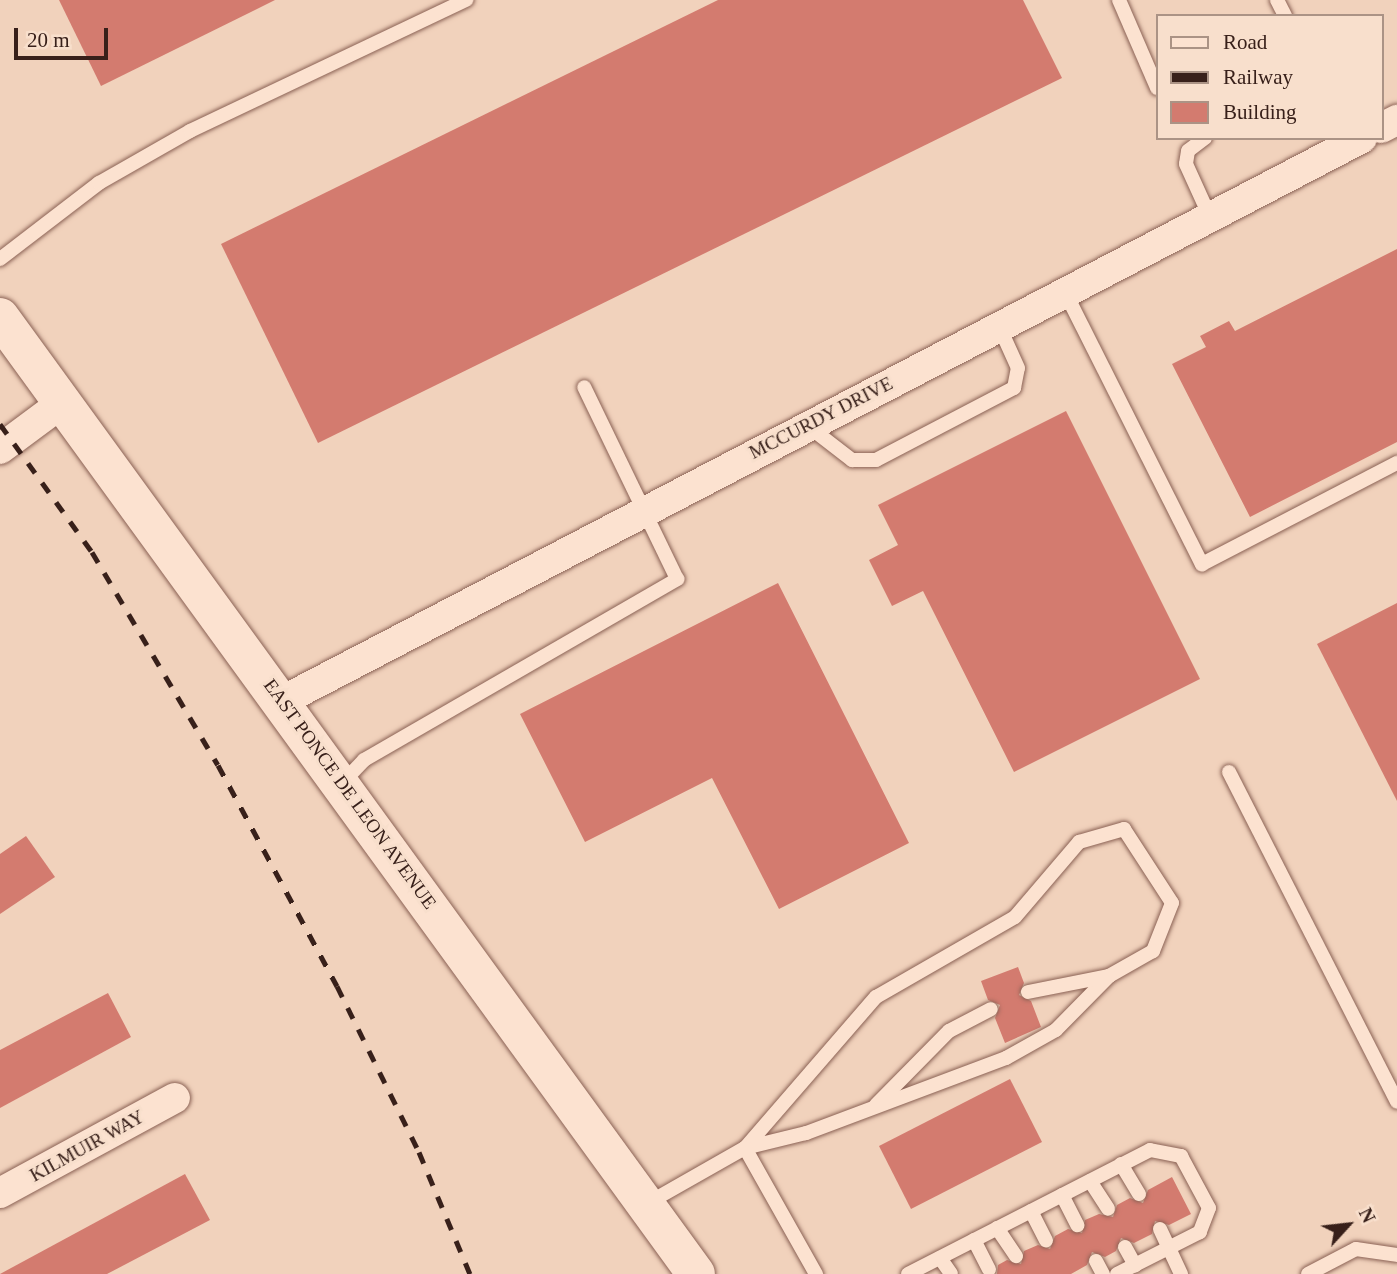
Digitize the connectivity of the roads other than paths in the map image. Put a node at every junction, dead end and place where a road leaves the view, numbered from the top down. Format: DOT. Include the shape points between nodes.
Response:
graph roads {
  1 [pos="466,0"];
  2 [pos="1119,0"];
  3 [pos="1156,87"];
  4 [pos="1357,140"];
  5 [pos="1184,145"];
  6 [pos="1210,217"];
  7 [pos="0,259"];
  8 [pos="1065,292"];
  9 [pos="0,317"];
  10 [pos="999,326"];
  11 [pos="583,387"];
  12 [pos="62,402"];
  13 [pos="807,426"];
  14 [pos="0,449"];
  15 [pos="1397,463"];
  16 [pos="642,511"];
  17 [pos="282,701"];
  18 [pos="1229,772"];
  19 [pos="342,783"];
  20 [pos="1109,976"];
  21 [pos="1028,992"];
  22 [pos="991,1009"];
  23 [pos="174,1098"];
  24 [pos="1397,1102"];
  25 [pos="873,1108"];
  26 [pos="745,1148"];
  27 [pos="1121,1164"];
  28 [pos="1090,1181"];
  29 [pos="0,1193"];
  30 [pos="1139,1194"];
  31 [pos="1062,1195"];
  32 [pos="648,1203"];
  33 [pos="1108,1209"];
  34 [pos="1031,1211"];
  35 [pos="1077,1225"];
  36 [pos="998,1228"];
  37 [pos="1160,1229"];
  38 [pos="974,1240"];
  39 [pos="1046,1240"];
  40 [pos="1125,1247"];
  41 [pos="1167,1249"];
  42 [pos="1397,1255"];
  43 [pos="1016,1256"];
  44 [pos="940,1258"];
  45 [pos="1135,1265"];
  46 [pos="989,1269"];
  47 [pos="696,1274"];
  48 [pos="816,1274"];
  49 [pos="910,1274"];
  50 [pos="951,1274"];
  51 [pos="1117,1274"];
  52 [pos="1181,1274"];
  53 [pos="1308,1274"];
  1 -- 7 [label="lane" via="190,131 99,183"];
  2 -- 3 [label="lane"];
  4 -- 6 [label="street, MCCURDY DRIVE"];
  5 -- 6 [label="lane" via="1186,164"];
  6 -- 8 [label="street, MCCURDY DRIVE"];
  8 -- 10 [label="street, MCCURDY DRIVE"];
  8 -- 15 [label="lane" via="1202,565"];
  9 -- 12 [label="main road, EAST PONCE DE LEON AVENUE"];
  10 -- 13 [label="street, MCCURDY DRIVE"];
  10 -- 13 [label="lane" via="1018,368 1014,388 876,460 852,460"];
  11 -- 16 [label="lane"];
  12 -- 14 [label="street"];
  12 -- 17 [label="main road, EAST PONCE DE LEON AVENUE"];
  13 -- 16 [label="street, MCCURDY DRIVE"];
  16 -- 17 [label="street, MCCURDY DRIVE"];
  16 -- 19 [label="lane" via="677,579 364,761"];
  17 -- 19 [label="main road, EAST PONCE DE LEON AVENUE"];
  18 -- 24 [label="lane"];
  19 -- 32 [label="main road, EAST PONCE DE LEON AVENUE"];
  20 -- 21 [label="lane"];
  20 -- 25 [label="lane" via="1056,1030 1006,1058"];
  20 -- 26 [label="lane" via="1153,951 1172,903 1125,829 1079,842 1014,917 876,997"];
  22 -- 25 [label="lane" via="949,1031"];
  23 -- 29 [label="street, KILMUIR WAY"];
  25 -- 26 [label="lane" via="806,1133"];
  26 -- 32 [label="lane"];
  26 -- 48 [label="lane"];
  27 -- 28 [label="lane"];
  27 -- 30 [label="lane"];
  27 -- 41 [label="lane" via="1150,1150 1181,1156 1187,1166 1209,1208 1200,1232"];
  28 -- 31 [label="lane"];
  28 -- 33 [label="lane"];
  31 -- 34 [label="lane"];
  31 -- 35 [label="lane"];
  32 -- 47 [label="main road, EAST PONCE DE LEON AVENUE"];
  34 -- 36 [label="lane"];
  34 -- 39 [label="lane"];
  36 -- 38 [label="lane"];
  36 -- 43 [label="lane"];
  37 -- 41 [label="lane"];
  38 -- 44 [label="lane"];
  38 -- 46 [label="lane"];
  40 -- 45 [label="lane"];
  41 -- 45 [label="lane"];
  41 -- 52 [label="lane"];
  42 -- 53 [label="lane" via="1356,1249"];
  44 -- 49 [label="lane"];
  44 -- 50 [label="lane"];
  45 -- 51 [label="lane"];
}
